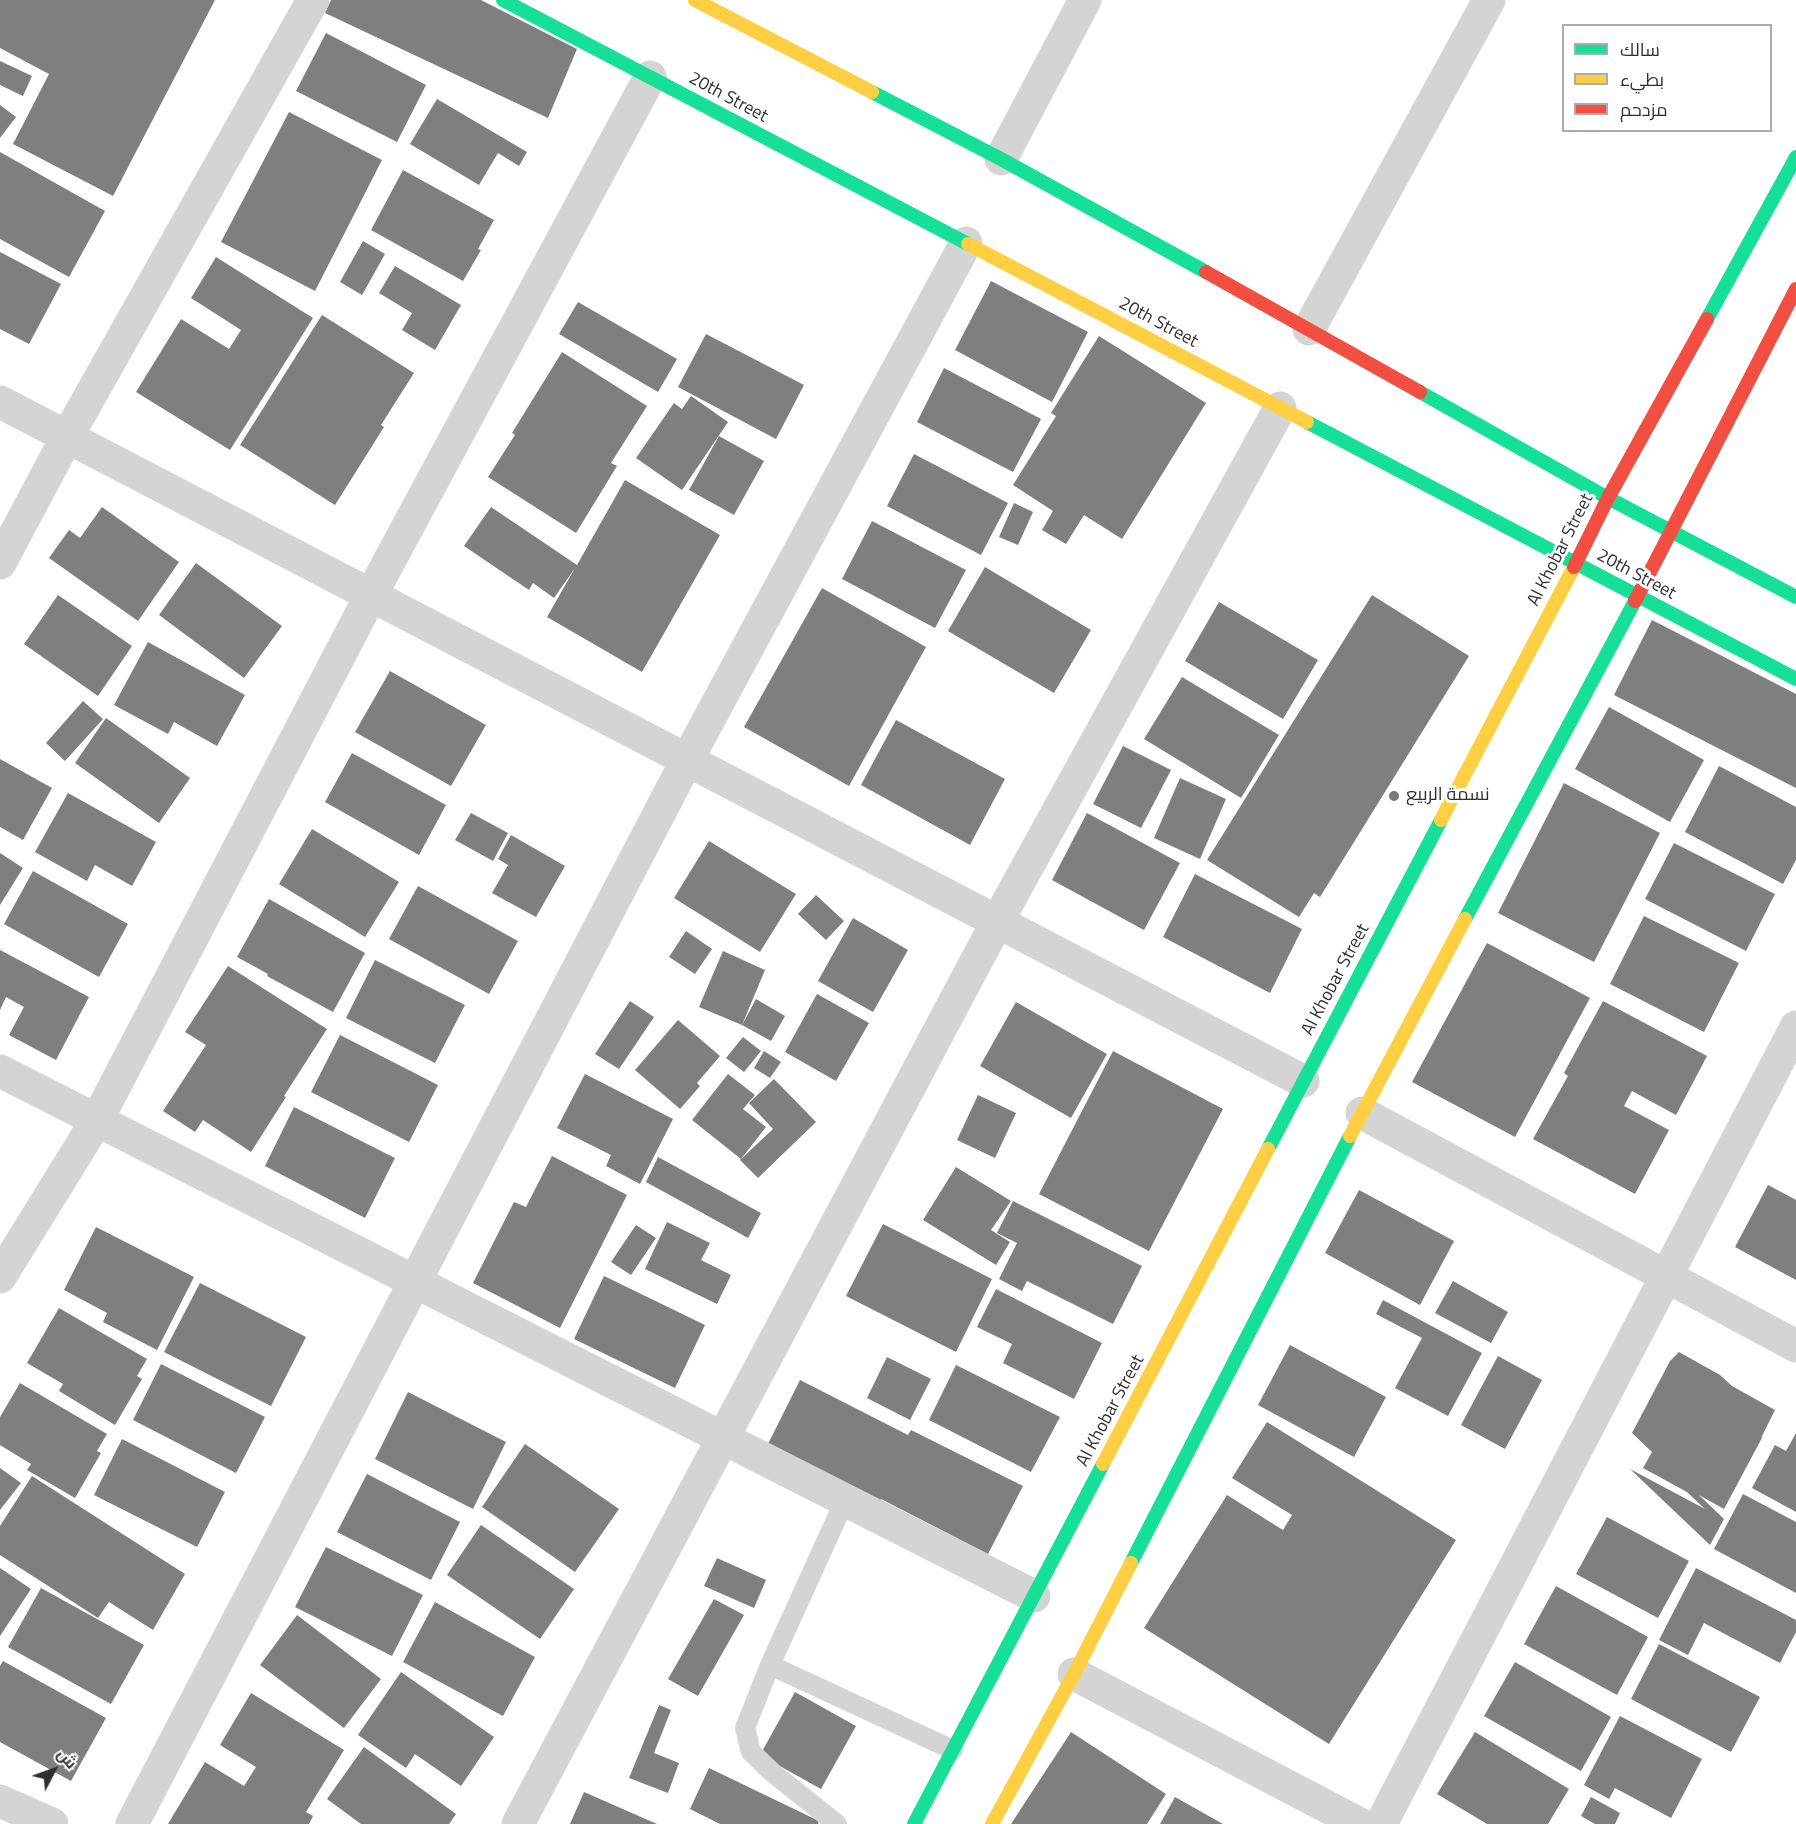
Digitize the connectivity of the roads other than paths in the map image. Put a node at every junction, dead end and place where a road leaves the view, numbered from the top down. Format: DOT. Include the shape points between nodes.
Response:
graph roads {
  1 [pos="313,0"];
  2 [pos="503,0"];
  3 [pos="695,0"];
  4 [pos="1085,0"];
  5 [pos="1489,0"];
  6 [pos="650,77"];
  7 [pos="1796,157"];
  8 [pos="1000,159"];
  9 [pos="966,243"];
  10 [pos="1796,289"];
  11 [pos="1309,329"];
  12 [pos="0,402"];
  13 [pos="1280,408"];
  14 [pos="67,437"];
  15 [pos="1608,498"];
  16 [pos="1671,533"];
  17 [pos="0,563"];
  18 [pos="1576,563"];
  19 [pos="371,595"];
  20 [pos="1638,596"];
  21 [pos="1796,597"];
  22 [pos="1796,679"];
  23 [pos="687,760"];
  24 [pos="997,922"];
  25 [pos="1796,1028"];
  26 [pos="0,1071"];
  27 [pos="1303,1081"];
  28 [pos="1362,1113"];
  29 [pos="97,1120"];
  30 [pos="1666,1276"];
  31 [pos="0,1277"];
  32 [pos="414,1282"];
  33 [pos="1796,1346"];
  34 [pos="723,1438"];
  35 [pos="845,1500"];
  36 [pos="1034,1596"];
  37 [pos="770,1665"];
  38 [pos="1074,1674"];
  39 [pos="953,1750"];
  40 [pos="0,1801"];
  41 [pos="52,1824"];
  42 [pos="132,1824"];
  43 [pos="518,1824"];
  44 [pos="837,1824"];
  45 [pos="914,1824"];
  46 [pos="992,1824"];
  47 [pos="1360,1824"];
  48 [pos="1381,1824"];
  1 -- 14 [label="street"];
  2 -- 6 [label="street, 20th Street"];
  3 -- 8 [label="street"];
  4 -- 8 [label="street"];
  5 -- 11 [label="street"];
  6 -- 9 [label="street, 20th Street"];
  6 -- 19 [label="street"];
  7 -- 15 [label="street, Al Khobar Street"];
  8 -- 11 [label="street"];
  9 -- 13 [label="street, 20th Street"];
  9 -- 23 [label="street"];
  10 -- 16 [label="street"];
  11 -- 15 [label="street"];
  12 -- 14 [label="street"];
  13 -- 18 [label="street, 20th Street"];
  13 -- 24 [label="street"];
  14 -- 17 [label="street"];
  14 -- 19 [label="street"];
  15 -- 16 [label="street"];
  15 -- 18 [label="street, Al Khobar Street"];
  16 -- 20 [label="street"];
  16 -- 21 [label="street"];
  18 -- 20 [label="street, 20th Street"];
  18 -- 27 [label="street, Al Khobar Street"];
  19 -- 23 [label="street"];
  19 -- 29 [label="street"];
  20 -- 22 [label="street, 20th Street"];
  20 -- 28 [label="street"];
  23 -- 24 [label="street"];
  23 -- 32 [label="street"];
  24 -- 27 [label="street"];
  24 -- 34 [label="street"];
  25 -- 30 [label="street"];
  26 -- 29 [label="street"];
  27 -- 36 [label="street, Al Khobar Street"];
  28 -- 30 [label="street"];
  28 -- 38 [label="street"];
  29 -- 31 [label="street"];
  29 -- 32 [label="street"];
  30 -- 33 [label="street"];
  30 -- 48 [label="street"];
  32 -- 34 [label="street"];
  32 -- 42 [label="street"];
  34 -- 35 [label="street"];
  34 -- 43 [label="street"];
  35 -- 36 [label="street"];
  35 -- 37 [label="lane"];
  36 -- 39 [label="street, Al Khobar Street"];
  37 -- 39 [label="lane"];
  37 -- 44 [label="lane" via="745,1728 751,1752"];
  38 -- 46 [label="street"];
  38 -- 47 [label="street"];
  39 -- 45 [label="street, Al Khobar Street"];
  40 -- 41 [label="street"];
}
